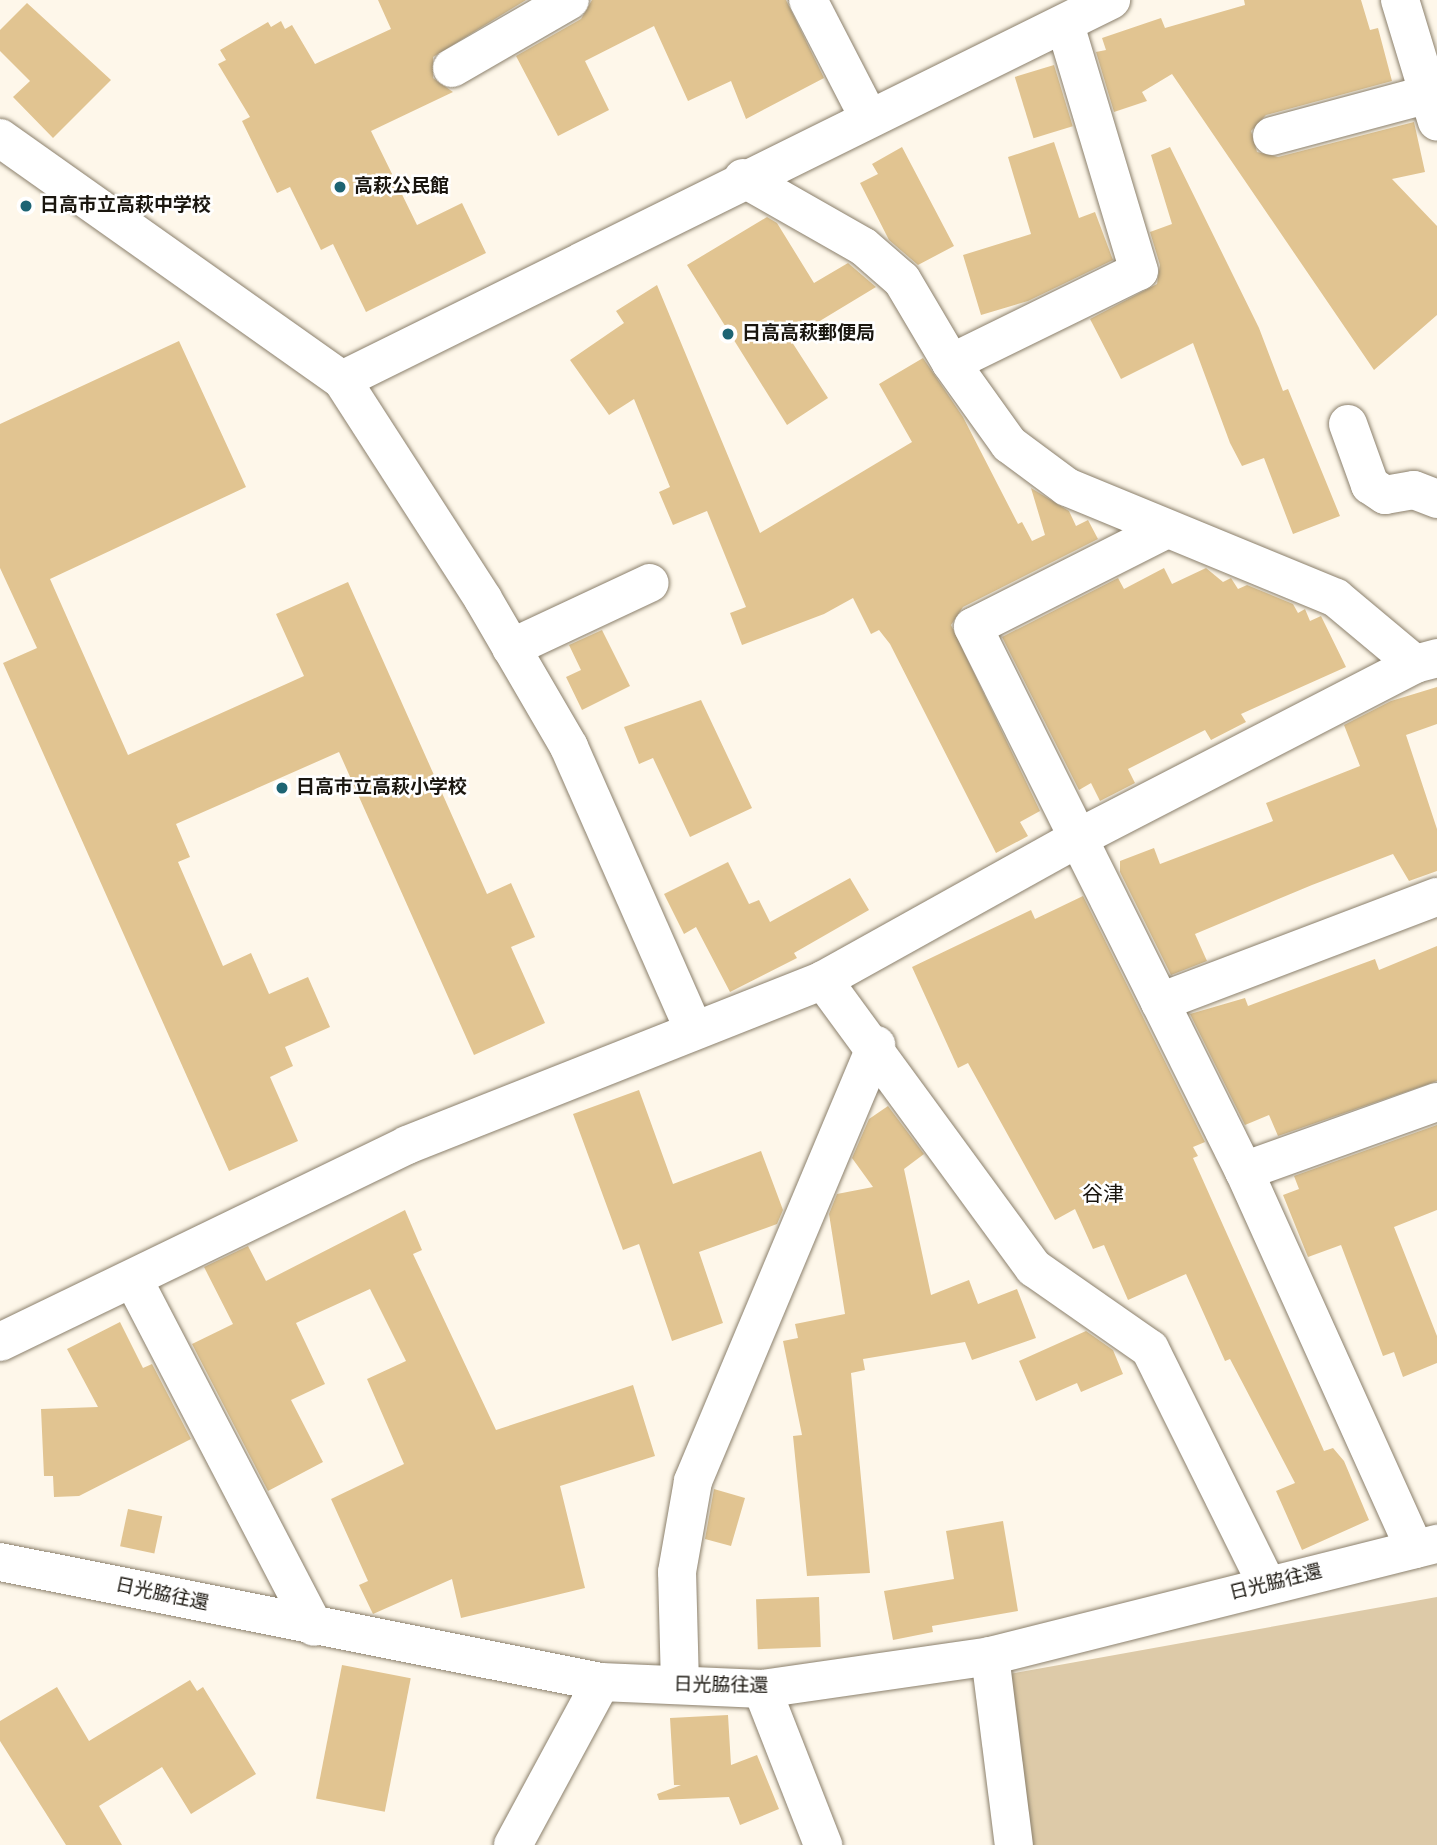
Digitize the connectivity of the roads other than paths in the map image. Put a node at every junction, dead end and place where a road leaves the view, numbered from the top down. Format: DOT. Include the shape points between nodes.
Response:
graph roads {
  1 [pos="569,0"];
  2 [pos="808,0"];
  3 [pos="1111,0"];
  4 [pos="1401,0"];
  5 [pos="1065,24"];
  6 [pos="452,68"];
  7 [pos="1433,108"];
  8 [pos="869,118"];
  9 [pos="1272,136"];
  10 [pos="0,138"];
  11 [pos="743,178"];
  12 [pos="951,363"];
  13 [pos="342,380"];
  14 [pos="1348,424"];
  15 [pos="1437,499"];
  16 [pos="1165,530"];
  17 [pos="650,583"];
  18 [pos="511,648"];
  19 [pos="1426,661"];
  20 [pos="1080,837"];
  21 [pos="1437,897"];
  22 [pos="823,980"];
  23 [pos="1160,1002"];
  24 [pos="693,1027"];
  25 [pos="876,1045"];
  26 [pos="1437,1102"];
  27 [pos="1244,1171"];
  28 [pos="133,1279"];
  29 [pos="0,1342"];
  30 [pos="1426,1546"];
  31 [pos="0,1562"];
  32 [pos="1267,1585"];
  33 [pos="314,1627"];
  34 [pos="990,1656"];
  35 [pos="601,1682"];
  36 [pos="680,1685"];
  37 [pos="762,1689"];
  38 [pos="513,1845"];
  39 [pos="823,1845"];
  40 [pos="1014,1845"];
  1 -- 6 [label="street"];
  2 -- 8 [label="street"];
  3 -- 5 [label="street"];
  4 -- 7 [label="street"];
  5 -- 8 [label="street"];
  5 -- 12 [label="street" via="1139,271"];
  7 -- 9 [label="street"];
  8 -- 11 [label="street"];
  10 -- 13 [label="street"];
  11 -- 12 [label="street" via="864,247 902,279"];
  11 -- 13 [label="street"];
  12 -- 16 [label="street" via="1009,444 1067,487"];
  13 -- 18 [label="street"];
  14 -- 15 [label="street" via="1370,485 1385,495 1414,490"];
  16 -- 19 [label="street" via="1336,598"];
  16 -- 20 [label="street" via="973,627"];
  17 -- 18 [label="street"];
  18 -- 24 [label="street" via="569,747"];
  19 -- 20 [label="street"];
  20 -- 22 [label="street"];
  20 -- 23 [label="street"];
  21 -- 23 [label="street"];
  22 -- 24 [label="street"];
  22 -- 25 [label="street"];
  23 -- 27 [label="street"];
  24 -- 28 [label="street" via="407,1145"];
  25 -- 32 [label="street" via="1034,1268 1150,1349"];
  25 -- 36 [label="street" via="693,1481 677,1572"];
  26 -- 27 [label="street"];
  27 -- 30 [label="street"];
  28 -- 29 [label="street"];
  28 -- 33 [label="street"];
  30 -- 32 [label="street, 日光脇往還"];
  31 -- 33 [label="street, 日光脇往還"];
  32 -- 34 [label="street, 日光脇往還"];
  33 -- 35 [label="street, 日光脇往還"];
  34 -- 37 [label="street, 日光脇往還"];
  34 -- 40 [label="street"];
  35 -- 36 [label="street, 日光脇往還"];
  35 -- 38 [label="street"];
  36 -- 37 [label="street, 日光脇往還"];
  37 -- 39 [label="street"];
}
